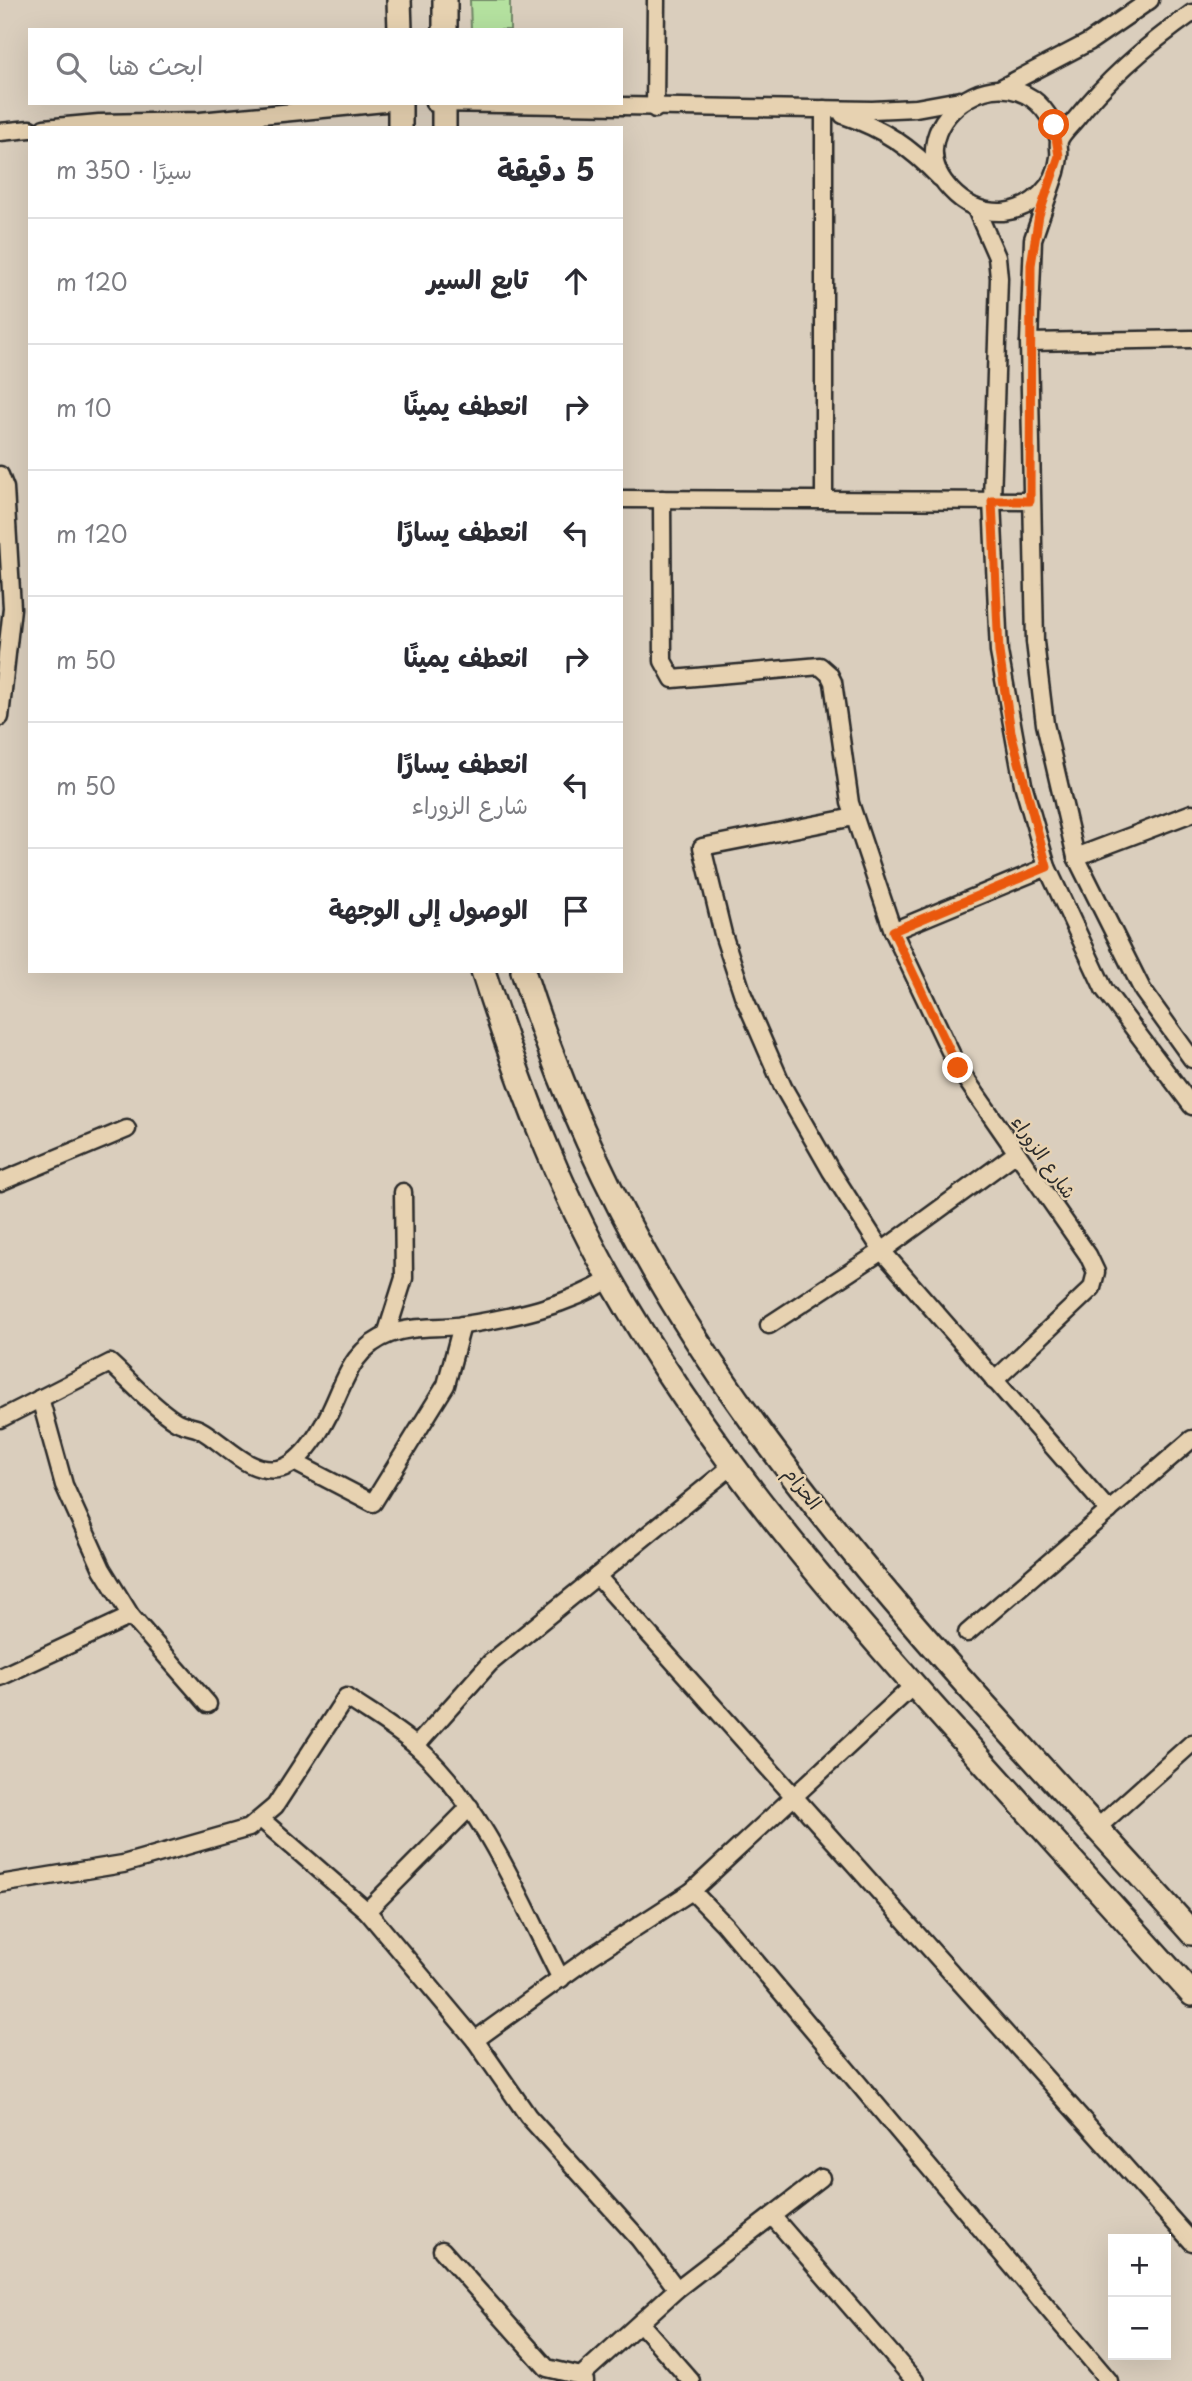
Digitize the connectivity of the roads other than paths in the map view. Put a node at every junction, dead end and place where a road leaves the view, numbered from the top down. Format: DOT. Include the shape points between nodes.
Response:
graph roads {
  1 [pos="399,0"];
  2 [pos="445,0"];
  3 [pos="656,0"];
  4 [pos="1140,3"];
  5 [pos="1192,13"];
  6 [pos="400,28"];
  7 [pos="444,28"];
  8 [pos="1001,88"];
  9 [pos="962,99"];
  10 [pos="364,105"];
  11 [pos="400,105"];
  12 [pos="444,105"];
  13 [pos="486,105"];
  14 [pos="655,109"];
  15 [pos="824,109"];
  16 [pos="99,125"];
  17 [pos="81,126"];
  18 [pos="400,126"];
  19 [pos="444,126"];
  20 [pos="28,129"];
  21 [pos="0,132"];
  22 [pos="1059,140"];
  23 [pos="1056,172"];
  24 [pos="947,187"];
  25 [pos="976,209"];
  26 [pos="1192,339"];
  27 [pos="1029,342"];
  28 [pos="0,475"];
  29 [pos="623,499"];
  30 [pos="662,499"];
  31 [pos="824,500"];
  32 [pos="992,501"];
  33 [pos="1030,501"];
  34 [pos="0,717"];
  35 [pos="1192,813"];
  36 [pos="854,817"];
  37 [pos="1076,857"];
  38 [pos="1047,867"];
  39 [pos="893,931"];
  40 [pos="484,973"];
  41 [pos="524,973"];
  42 [pos="1192,1059"];
  43 [pos="1192,1106"];
  44 [pos="127,1129"];
  45 [pos="1015,1154"];
  46 [pos="0,1182"];
  47 [pos="403,1192"];
  48 [pos="882,1251"];
  49 [pos="610,1279"];
  50 [pos="462,1325"];
  51 [pos="769,1325"];
  52 [pos="386,1335"];
  53 [pos="994,1381"];
  54 [pos="40,1398"];
  55 [pos="0,1419"];
  56 [pos="1192,1439"];
  57 [pos="294,1462"];
  58 [pos="732,1466"];
  59 [pos="1109,1511"];
  60 [pos="597,1576"];
  61 [pos="131,1616"];
  62 [pos="967,1633"];
  63 [pos="0,1677"];
  64 [pos="914,1685"];
  65 [pos="208,1704"];
  66 [pos="1192,1743"];
  67 [pos="416,1746"];
  68 [pos="793,1797"];
  69 [pos="470,1807"];
  70 [pos="262,1820"];
  71 [pos="1097,1828"];
  72 [pos="0,1884"];
  73 [pos="692,1891"];
  74 [pos="367,1911"];
  75 [pos="1192,1933"];
  76 [pos="561,1979"];
  77 [pos="1192,1994"];
  78 [pos="475,2040"];
  79 [pos="821,2178"];
  80 [pos="773,2217"];
  81 [pos="1192,2242"];
  82 [pos="442,2250"];
  83 [pos="677,2289"];
  84 [pos="641,2324"];
  85 [pos="583,2379"];
  86 [pos="691,2381"];
  87 [pos="915,2381"];
  88 [pos="1109,2381"];
  1 -- 6 [label="main road"];
  2 -- 7 [label="main road"];
  3 -- 14 [label="street"];
  4 -- 8 [label="street" via="1060,59"];
  5 -- 22 [label="street" via="1100,88"];
  8 -- 9 [label="street" via="981,90"];
  8 -- 22 [label="street" via="1033,99 1045,111"];
  9 -- 15 [label="street" via="895,110"];
  9 -- 24 [label="street" via="938,132 935,153"];
  10 -- 16 [label="street" via="200,121"];
  11 -- 18 [label="main road"];
  12 -- 19 [label="main road"];
  13 -- 14 [label="street"];
  14 -- 15 [label="street"];
  15 -- 24 [label="street" via="893,136 911,148"];
  15 -- 31 [label="street"];
  16 -- 17 [label="street"];
  20 -- 21 [label="street"];
  22 -- 23 [label="street"];
  23 -- 25 [label="street" via="1039,196 1014,211"];
  23 -- 27 [label="street" via="1033,239"];
  24 -- 25 [label="street"];
  25 -- 32 [label="street" via="991,239 999,278"];
  26 -- 27 [label="street"];
  27 -- 33 [label="street"];
  28 -- 34 [label="street" via="5,488 12,608"];
  29 -- 30 [label="street"];
  30 -- 31 [label="street"];
  30 -- 36 [label="street, شارع الزوراء" via="666,672 673,680 820,666 833,682"];
  31 -- 32 [label="street"];
  32 -- 33 [label="street"];
  32 -- 38 [label="street" via="1001,665 1011,732"];
  33 -- 37 [label="street" via="1040,686"];
  35 -- 37 [label="street"];
  36 -- 39 [label="street, شارع الزوراء"];
  36 -- 48 [label="street" via="702,847 731,963 783,1087"];
  37 -- 42 [label="street" via="1143,991"];
  38 -- 39 [label="street"];
  38 -- 43 [label="street" via="1104,989"];
  39 -- 45 [label="street, شارع الزوراء" via="958,1068"];
  40 -- 49 [label="main road" via="544,1140"];
  41 -- 71 [label="main road, الحزام" via="610,1184 669,1295 721,1374 850,1548"];
  44 -- 46 [label="street"];
  45 -- 48 [label="street"];
  45 -- 53 [label="street, شارع الزوراء" via="1096,1272 1092,1288"];
  47 -- 52 [label="street" via="404,1278"];
  48 -- 51 [label="street"];
  48 -- 53 [label="street"];
  49 -- 50 [label="street" via="550,1306"];
  49 -- 58 [label="main road"];
  50 -- 52 [label="street"];
  50 -- 57 [label="street" via="446,1385 373,1503"];
  52 -- 57 [label="street" via="345,1373 328,1417"];
  53 -- 59 [label="street"];
  54 -- 55 [label="street"];
  54 -- 57 [label="street" via="110,1363 175,1422 199,1429 250,1464 281,1469"];
  54 -- 61 [label="street" via="64,1485 88,1542"];
  56 -- 59 [label="street"];
  58 -- 60 [label="street"];
  58 -- 64 [label="main road" via="827,1588"];
  59 -- 62 [label="street"];
  60 -- 67 [label="street" via="490,1663"];
  60 -- 68 [label="street"];
  61 -- 63 [label="street"];
  61 -- 65 [label="street"];
  64 -- 68 [label="street"];
  64 -- 77 [label="main road"];
  66 -- 71 [label="street"];
  67 -- 69 [label="street"];
  67 -- 70 [label="street" via="346,1697"];
  68 -- 73 [label="street"];
  68 -- 81 [label="street"];
  69 -- 74 [label="street"];
  69 -- 76 [label="street"];
  70 -- 72 [label="street" via="249,1828 123,1864"];
  70 -- 74 [label="street"];
  71 -- 75 [label="main road, الحزام"];
  73 -- 76 [label="street"];
  73 -- 88 [label="street"];
  74 -- 78 [label="street"];
  76 -- 78 [label="street"];
  78 -- 83 [label="street" via="528,2116 639,2239"];
  79 -- 80 [label="street"];
  80 -- 83 [label="street"];
  80 -- 87 [label="street"];
  82 -- 85 [label="street" via="547,2368"];
  83 -- 84 [label="street"];
  84 -- 85 [label="street"];
  84 -- 86 [label="street"];
}
